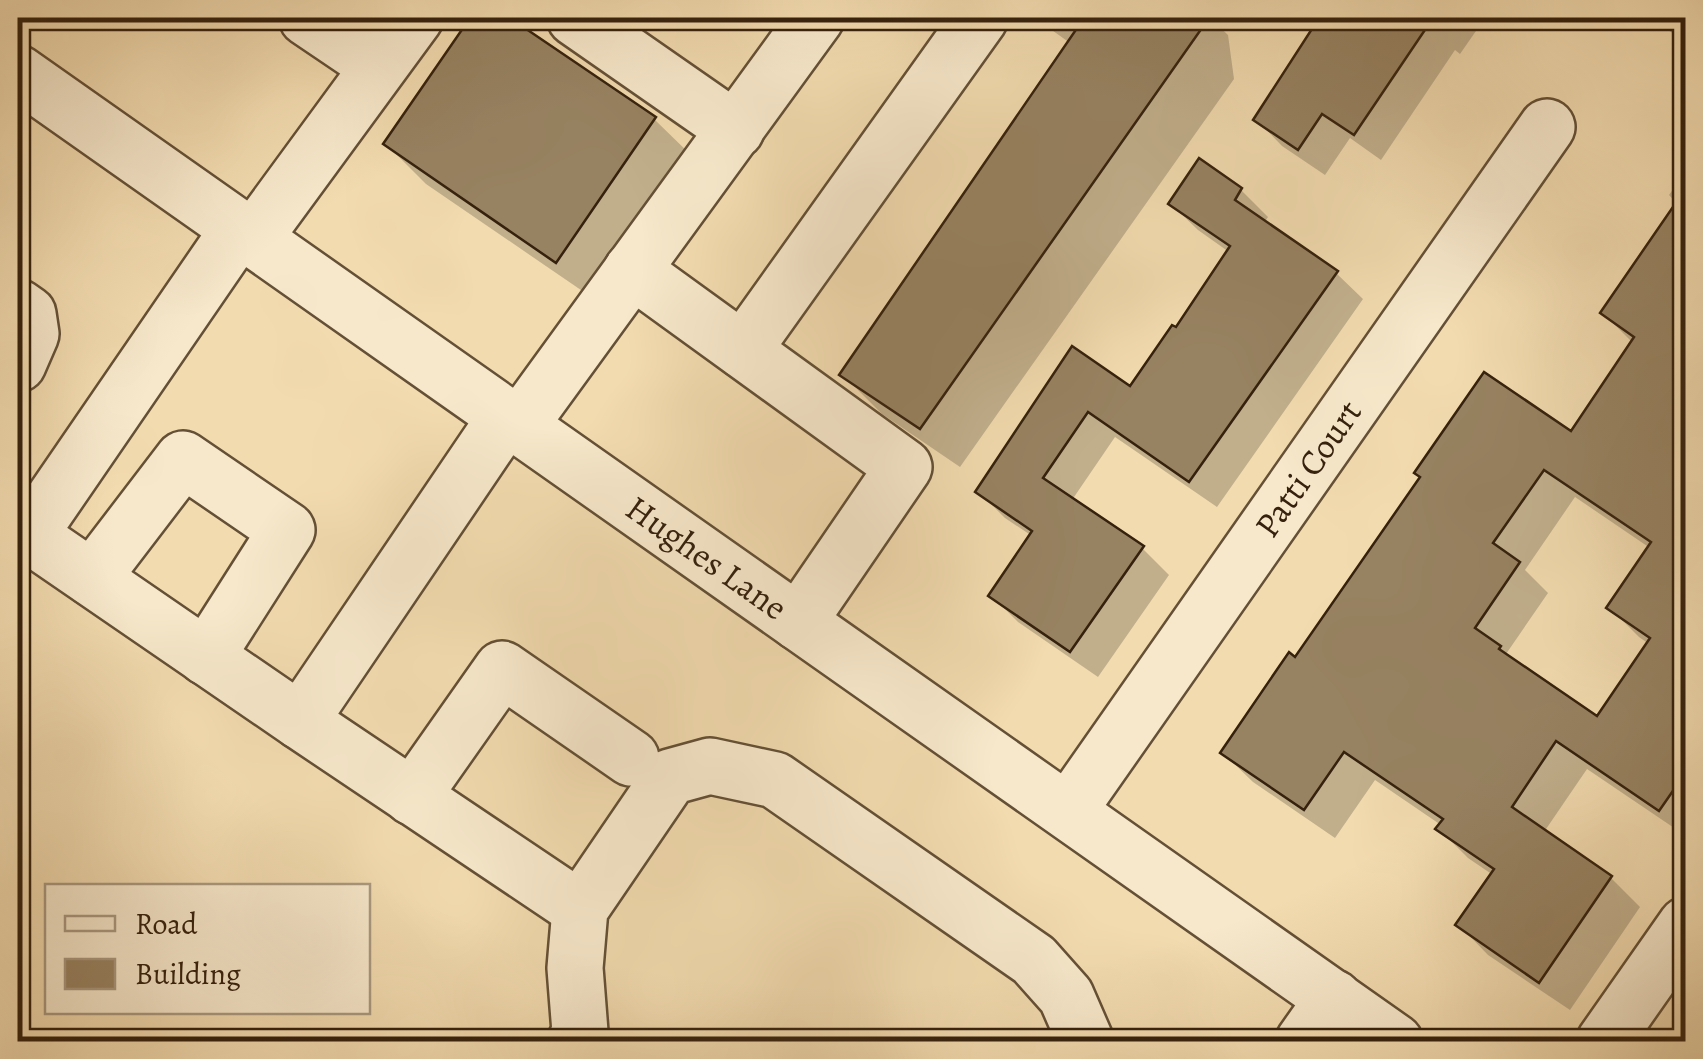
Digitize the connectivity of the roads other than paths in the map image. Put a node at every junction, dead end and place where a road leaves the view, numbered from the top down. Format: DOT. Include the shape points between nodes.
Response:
graph roads {
  1 [pos="307,18"];
  2 [pos="415,18"];
  3 [pos="575,18"];
  4 [pos="816,18"];
  5 [pos="980,18"];
  6 [pos="378,66"];
  7 [pos="18,73"];
  8 [pos="1547,127"];
  9 [pos="736,130"];
  10 [pos="246,234"];
  11 [pos="632,270"];
  12 [pos="18,307"];
  13 [pos="744,350"];
  14 [pos="18,364"];
  15 [pos="513,421"];
  16 [pos="21,538"];
  17 [pos="92,578"];
  18 [pos="798,622"];
  19 [pos="206,656"];
  20 [pos="300,721"];
  21 [pos="631,758"];
  22 [pos="412,797"];
  23 [pos="1068,811"];
  24 [pos="580,909"];
  25 [pos="1686,924"];
  26 [pos="1318,1020"];
  27 [pos="575,1042"];
  28 [pos="1086,1042"];
  29 [pos="1396,1042"];
  30 [pos="1604,1042"];
  1 -- 6 [label="street"];
  2 -- 6 [label="street"];
  3 -- 9 [label="street"];
  4 -- 9 [label="street"];
  5 -- 13 [label="street"];
  6 -- 10 [label="street"];
  7 -- 10 [label="street, Hughes Lane"];
  8 -- 23 [label="street, Patti Court"];
  9 -- 11 [label="street"];
  10 -- 15 [label="street, Hughes Lane"];
  10 -- 16 [label="street"];
  11 -- 13 [label="street"];
  11 -- 15 [label="street"];
  12 -- 14 [label="street" via="28,314 31,334"];
  13 -- 18 [label="street" via="904,467"];
  15 -- 18 [label="street, Hughes Lane"];
  15 -- 20 [label="street"];
  16 -- 17 [label="street"];
  17 -- 19 [label="street"];
  17 -- 19 [label="street" via="184,459 287,530"];
  18 -- 23 [label="street, Hughes Lane"];
  19 -- 20 [label="street"];
  20 -- 22 [label="street"];
  21 -- 22 [label="street" via="502,669"];
  22 -- 24 [label="street"];
  23 -- 26 [label="street, Hughes Lane"];
  24 -- 27 [label="street"];
  24 -- 28 [label="street" via="670,777 710,766 775,780 1034,960 1066,996"];
  25 -- 30 [label="street"];
  26 -- 29 [label="street, Hughes Lane"];
}
